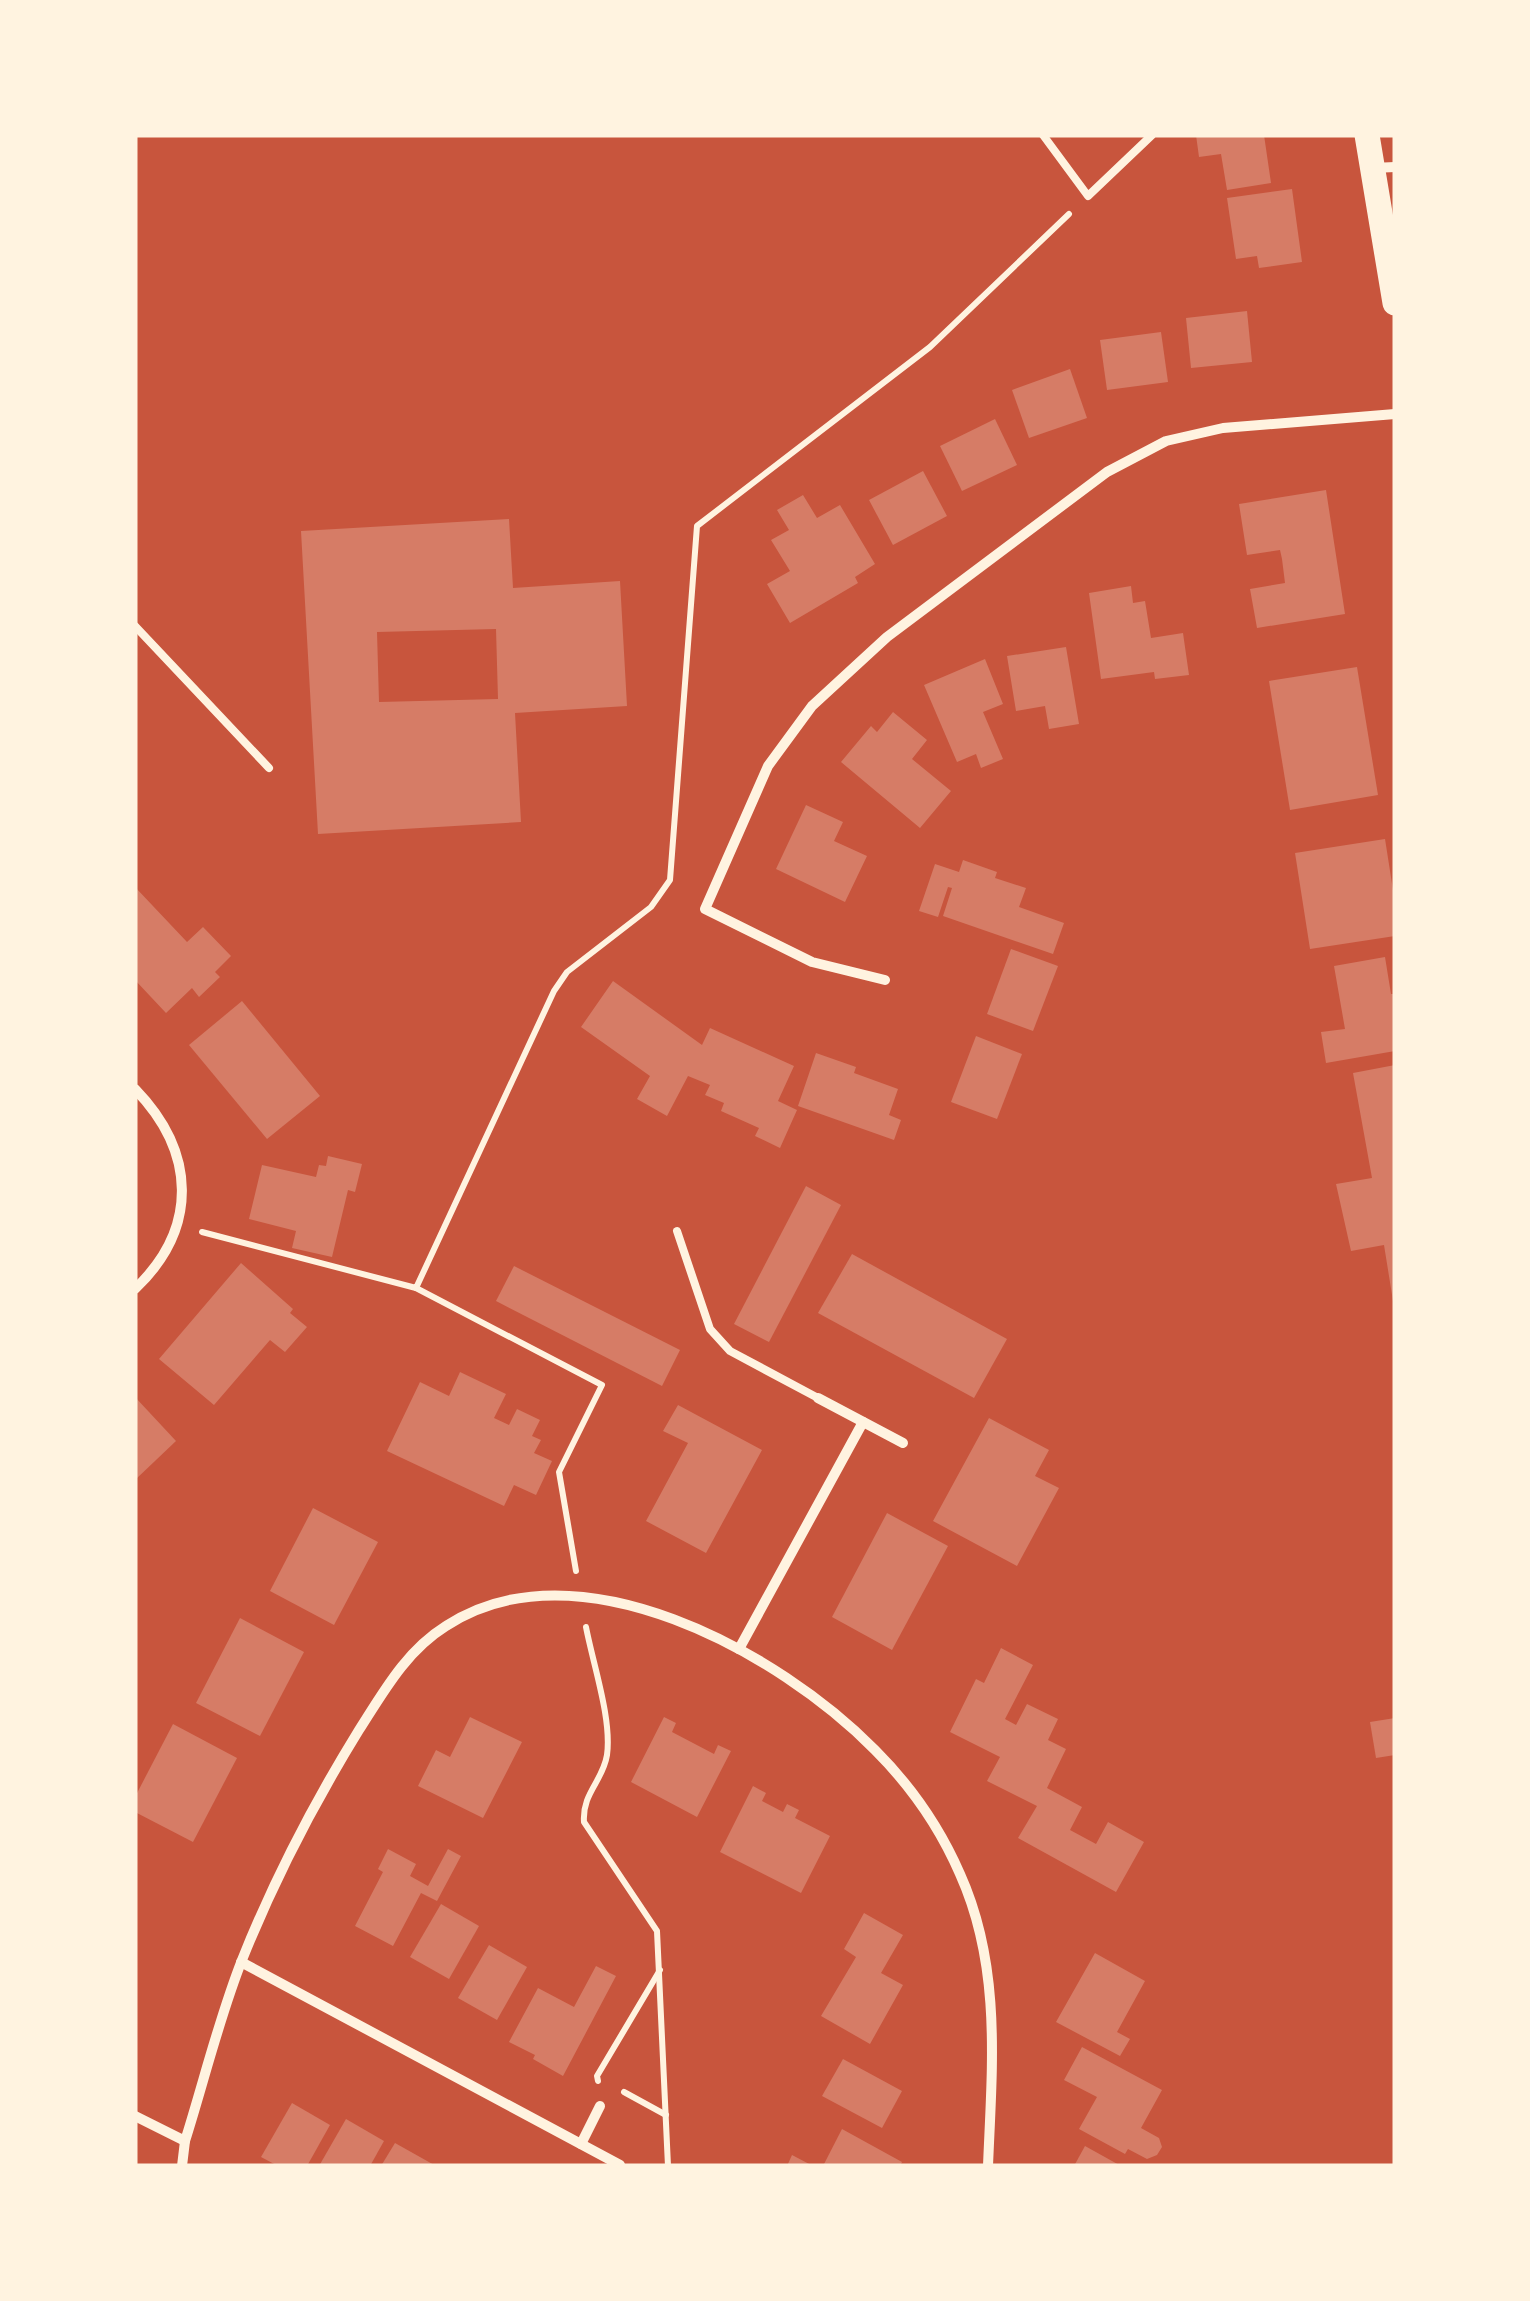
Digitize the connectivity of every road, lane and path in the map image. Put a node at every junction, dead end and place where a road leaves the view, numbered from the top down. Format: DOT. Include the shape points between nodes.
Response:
graph roads {
  1 [pos="1043,135"];
  2 [pos="1152,135"];
  3 [pos="1367,135"];
  4 [pos="1384,167"];
  5 [pos="1088,196"];
  6 [pos="1395,303"];
  7 [pos="1395,414"];
  8 [pos="135,626"];
  9 [pos="269,768"];
  10 [pos="885,980"];
  11 [pos="135,1089"];
  12 [pos="179,1226"];
  13 [pos="677,1230"];
  14 [pos="416,1288"];
  15 [pos="135,1289"];
  16 [pos="818,1398"];
  17 [pos="863,1422"];
  18 [pos="903,1443"];
  19 [pos="580,1598"];
  20 [pos="738,1649"];
  21 [pos="242,1962"];
  22 [pos="660,1969"];
  23 [pos="597,2076"];
  24 [pos="600,2106"];
  25 [pos="666,2115"];
  26 [pos="135,2116"];
  27 [pos="185,2141"];
  28 [pos="580,2144"];
  29 [pos="620,2164"];
  30 [pos="182,2166"];
  31 [pos="668,2166"];
  32 [pos="988,2166"];
  1 -- 5 [label="lane"];
  2 -- 5 [label="lane"];
  3 -- 4 [label="main road"];
  4 -- 6 [label="main road"];
  5 -- 14 [label="path" via="930,347 697,526 670,880 651,908 567,972 554,990"];
  7 -- 10 [label="street" via="1223,428 1166,442 1107,472 997,554 887,637 812,706 768,766 706,909 812,962"];
  8 -- 9 [label="lane"];
  11 -- 12 [label="street" via="171,1137 183,1196"];
  12 -- 14 [label="path"];
  12 -- 15 [label="street"];
  13 -- 16 [label="lane" via="710,1329 730,1351"];
  14 -- 19 [label="path" via="602,1385 559,1472"];
  16 -- 17 [label="street"];
  17 -- 18 [label="street"];
  17 -- 20 [label="street"];
  19 -- 20 [label="street" via="651,1610"];
  19 -- 21 [label="street" via="501,1602 445,1626 418,1648 328,1780"];
  19 -- 22 [label="path" via="606,1730 606,1758 583,1806 584,1822 657,1931"];
  20 -- 32 [label="street" via="812,1696 875,1749 928,1813 961,1876 984,1946 994,2024"];
  21 -- 27 [label="street"];
  21 -- 28 [label="street"];
  22 -- 23 [label="path"];
  22 -- 25 [label="path"];
  23 -- 24 [label="path"];
  23 -- 25 [label="path"];
  24 -- 28 [label="street"];
  25 -- 31 [label="path"];
  26 -- 27 [label="street"];
  27 -- 30 [label="street"];
  28 -- 29 [label="street"];
}
